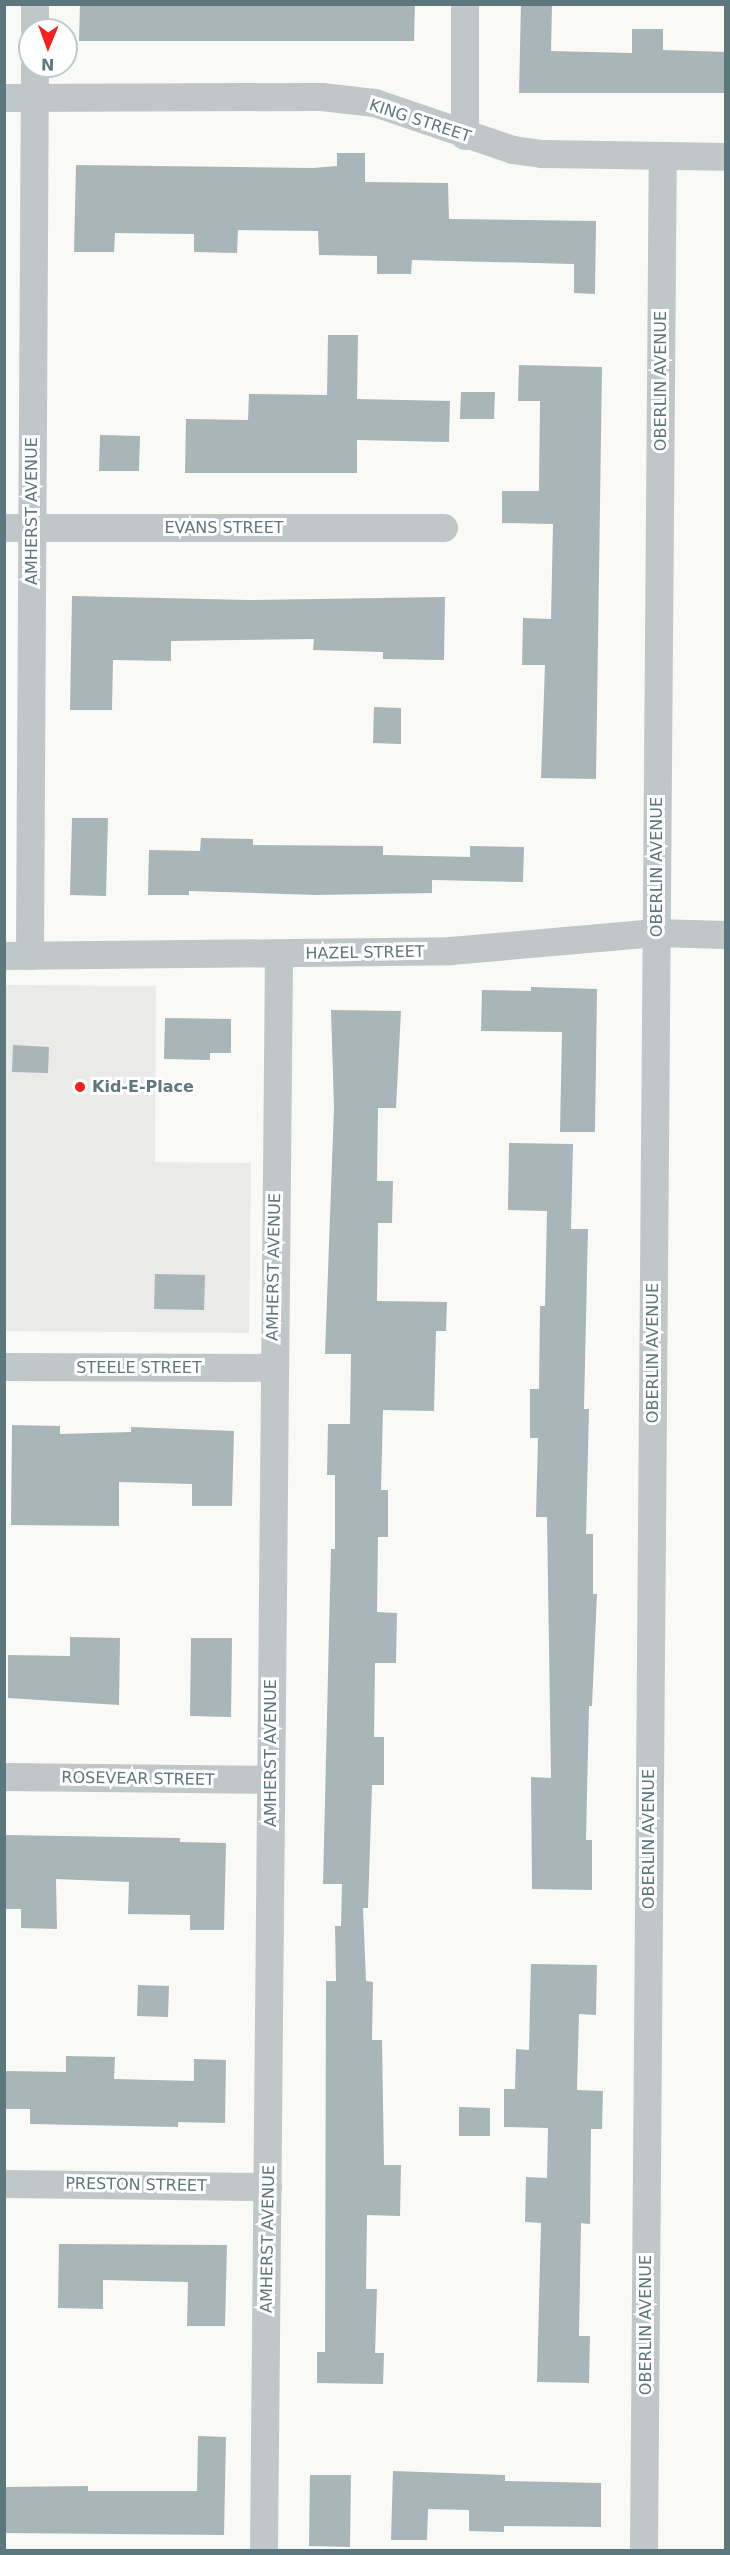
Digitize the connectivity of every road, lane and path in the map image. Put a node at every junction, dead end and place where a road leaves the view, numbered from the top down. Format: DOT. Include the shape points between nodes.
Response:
graph roads {
  1 [pos="465,4"];
  2 [pos="35,78"];
  3 [pos="4,98"];
  4 [pos="36,98"];
  5 [pos="465,136"];
  6 [pos="663,156"];
  7 [pos="726,157"];
  8 [pos="18,528"];
  9 [pos="444,528"];
  10 [pos="656,933"];
  11 [pos="726,934"];
  12 [pos="279,955"];
  13 [pos="17,956"];
  14 [pos="4,1367"];
  15 [pos="273,1368"];
  16 [pos="4,1777"];
  17 [pos="271,1780"];
  18 [pos="4,2184"];
  19 [pos="268,2187"];
  20 [pos="264,2550"];
  21 [pos="644,2550"];
  1 -- 5 [label="street"];
  2 -- 4 [label="street, AMHERST AVENUE"];
  3 -- 4 [label="street, KING STREET"];
  4 -- 5 [label="street, KING STREET" via="322,97 375,103"];
  4 -- 8 [label="street, AMHERST AVENUE"];
  5 -- 6 [label="street, KING STREET" via="543,154"];
  6 -- 7 [label="street, KING STREET"];
  6 -- 10 [label="street, OBERLIN AVENUE"];
  8 -- 9 [label="street, EVANS STREET"];
  8 -- 13 [label="street, AMHERST AVENUE"];
  10 -- 11 [label="street, HAZEL STREET"];
  10 -- 12 [label="street, HAZEL STREET" via="451,951"];
  10 -- 21 [label="street, OBERLIN AVENUE"];
  12 -- 13 [label="street, HAZEL STREET"];
  12 -- 15 [label="street, AMHERST AVENUE"];
  14 -- 15 [label="street, STEELE STREET"];
  15 -- 17 [label="street, AMHERST AVENUE"];
  16 -- 17 [label="street, ROSEVEAR STREET"];
  17 -- 19 [label="street, AMHERST AVENUE"];
  18 -- 19 [label="street, PRESTON STREET"];
  19 -- 20 [label="street, AMHERST AVENUE"];
}
